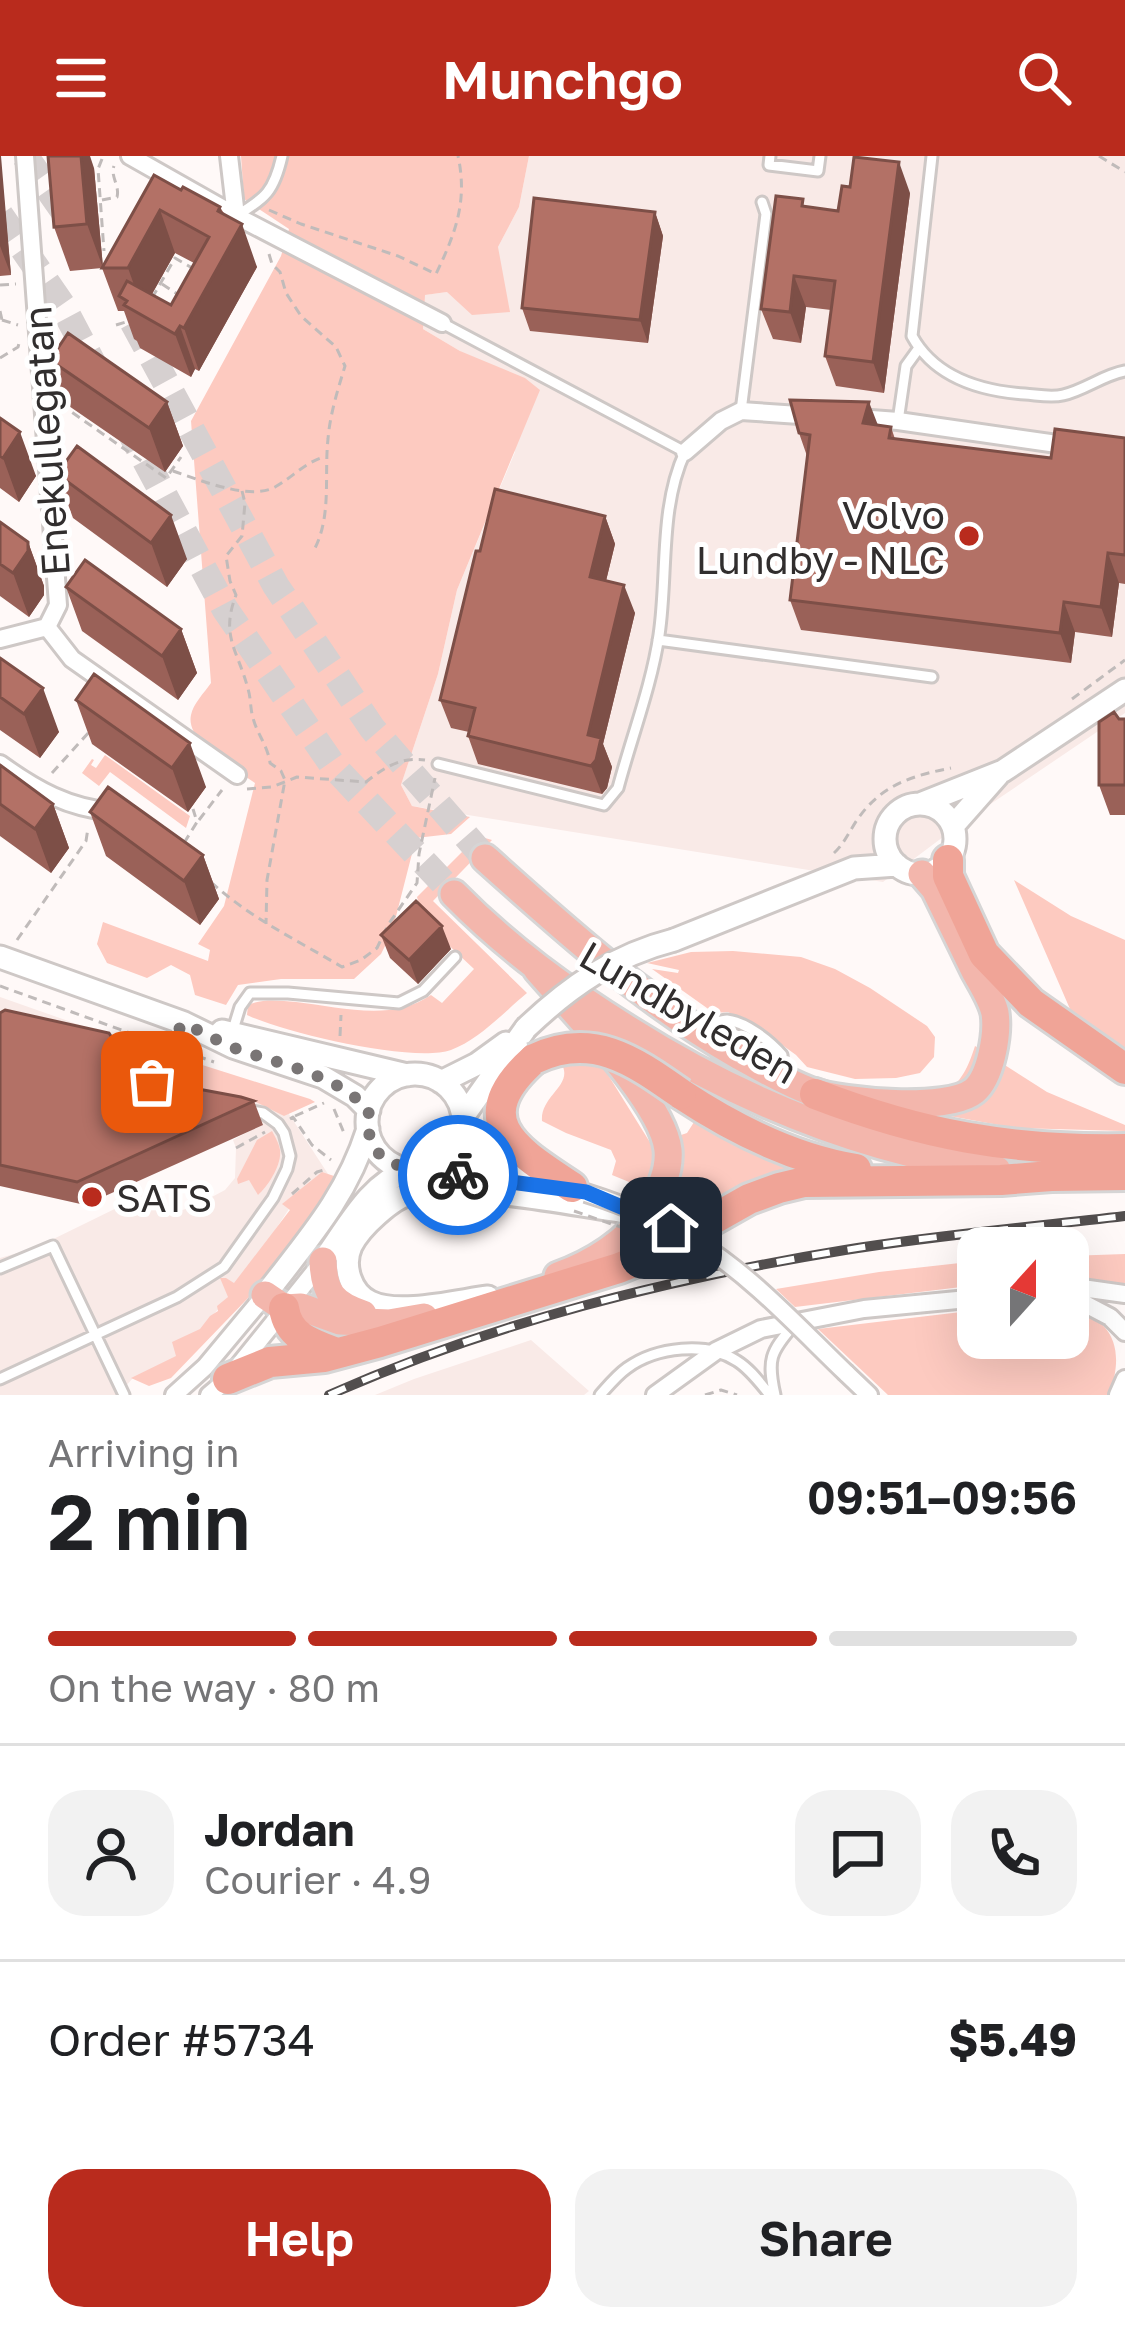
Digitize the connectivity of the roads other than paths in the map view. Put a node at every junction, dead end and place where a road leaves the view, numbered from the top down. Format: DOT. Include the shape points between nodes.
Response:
graph roads {
  1 [pos="26,156"];
  2 [pos="230,156"];
  3 [pos="282,156"];
  4 [pos="770,156"];
  5 [pos="820,156"];
  6 [pos="932,156"];
  7 [pos="122,161"];
  8 [pos="762,202"];
  9 [pos="236,216"];
  10 [pos="442,323"];
  11 [pos="919,348"];
  12 [pos="1125,370"];
  13 [pos="741,411"];
  14 [pos="898,421"];
  15 [pos="1080,447"];
  16 [pos="685,452"];
  17 [pos="47,627"];
  18 [pos="0,639"];
  19 [pos="658,640"];
  20 [pos="932,677"];
  21 [pos="1125,690"];
  22 [pos="0,764"];
  23 [pos="438,764"];
  24 [pos="1003,770"];
  25 [pos="234,779"];
  26 [pos="920,804"];
  27 [pos="121,813"];
  28 [pos="953,826"];
  29 [pos="885,842"];
  30 [pos="485,858"];
  31 [pos="922,866"];
  32 [pos="854,868"];
  33 [pos="454,894"];
  34 [pos="8,950"];
  35 [pos="455,957"];
  36 [pos="537,969"];
  37 [pos="184,1023"];
  38 [pos="526,1028"];
  39 [pos="232,1033"];
  40 [pos="1125,1069"];
  41 [pos="127,1072"];
  42 [pos="148,1072"];
  43 [pos="408,1075"];
  44 [pos="441,1082"];
  45 [pos="815,1094"];
  46 [pos="171,1096"];
  47 [pos="243,1110"];
  48 [pos="368,1119"];
  49 [pos="463,1124"];
  50 [pos="1125,1149"];
  51 [pos="416,1170"];
  52 [pos="1051,1175"];
  53 [pos="1125,1175"];
  54 [pos="949,1181"];
  55 [pos="577,1197"];
  56 [pos="641,1221"];
  57 [pos="323,1261"];
  58 [pos="0,1268"];
  59 [pos="1089,1289"];
  60 [pos="1125,1294"];
  61 [pos="488,1297"];
  62 [pos="957,1300"];
  63 [pos="274,1302"];
  64 [pos="1089,1306"];
  65 [pos="799,1320"];
  66 [pos="389,1323"];
  67 [pos="1125,1332"];
  68 [pos="96,1336"];
  69 [pos="716,1351"];
  70 [pos="337,1353"];
  71 [pos="1125,1378"];
  72 [pos="0,1379"];
  73 [pos="219,1387"];
  74 [pos="122,1392"];
  75 [pos="134,1395"];
  76 [pos="174,1395"];
  77 [pos="600,1395"];
  78 [pos="655,1395"];
  79 [pos="773,1395"];
  80 [pos="869,1395"];
  81 [pos="1118,1395"];
  1 -- 17 [label="street, Enekullegatan" via="58,605"];
  2 -- 9 [label="street"];
  3 -- 9 [label="lane" via="267,196"];
  4 -- 5 [label="lane" via="769,165 818,171"];
  6 -- 11 [label="lane" via="912,336"];
  7 -- 9 [label="street"];
  8 -- 13 [label="lane"];
  9 -- 10 [label="street"];
  10 -- 16 [label="lane"];
  11 -- 12 [label="lane" via="957,380 1010,393 1056,397"];
  11 -- 14 [label="lane" via="906,366"];
  13 -- 14 [label="street"];
  13 -- 16 [label="street"];
  14 -- 15 [label="street"];
  16 -- 19 [label="lane" via="669,506"];
  17 -- 18 [label="street"];
  17 -- 25 [label="street, Enekullegatan" via="72,659"];
  19 -- 20 [label="lane"];
  19 -- 23 [label="lane" via="618,788 604,805"];
  21 -- 24 [label="street"];
  22 -- 27 [label="street" via="56,800"];
  24 -- 26 [label="street"];
  24 -- 28 [label="street"];
  26 -- 28 [label="street" via="940,810"];
  26 -- 29 [label="street" via="890,819"];
  28 -- 31 [label="street" via="954,850"];
  29 -- 31 [label="street" via="886,850"];
  29 -- 32 [label="street"];
  30 -- 45 [label="highway, Lundbyleden" via="695,1029"];
  31 -- 32 [label="street"];
  31 -- 40 [label="highway" via="948,876 983,954 1030,1003"];
  31 -- 45 [label="highway" via="994,1010 995,1045 983,1077 950,1101"];
  32 -- 38 [label="street, bridge" via="606,965"];
  33 -- 36 [label="highway, Lundbyleden"];
  34 -- 37 [label="street"];
  35 -- 39 [label="lane" via="399,1003 250,993"];
  36 -- 52 [label="highway, Lundbyleden" via="653,1046 778,1110 890,1149"];
  36 -- 61 [label="highway" via="654,1112 668,1161 649,1209 617,1244 577,1269"];
  37 -- 39 [label="street"];
  37 -- 42 [label="lane"];
  37 -- 48 [label="street" via="322,1077 355,1096"];
  38 -- 44 [label="street"];
  38 -- 49 [label="street"];
  39 -- 43 [label="street"];
  41 -- 42 [label="lane"];
  42 -- 46 [label="lane"];
  43 -- 44 [label="street"];
  43 -- 48 [label="street" via="380,1090"];
  44 -- 49 [label="street" via="458,1100"];
  45 -- 50 [label="highway, Lundbyleden" via="952,1136"];
  47 -- 68 [label="lane" via="262,1113 284,1133 290,1156 273,1198 224,1267"];
  48 -- 51 [label="street" via="384,1159"];
  48 -- 63 [label="street" via="343,1191"];
  49 -- 51 [label="street" via="449,1156"];
  49 -- 55 [label="street" via="485,1152"];
  51 -- 55 [label="street"];
  51 -- 57 [label="street" via="384,1181"];
  52 -- 53 [label="highway, Lundbyleden"];
  52 -- 54 [label="highway"];
  54 -- 55 [label="highway, bridge" via="810,1158 738,1129 632,1062 576,1047 534,1059 517,1076 503,1125 520,1152"];
  54 -- 70 [label="highway" via="779,1188 620,1268"];
  55 -- 56 [label="street, bridge"];
  56 -- 61 [label="street" via="522,1195 436,1187 381,1210 352,1246 350,1280 371,1303 394,1308"];
  56 -- 80 [label="street, bridge" via="726,1262"];
  57 -- 63 [label="street"];
  57 -- 66 [label="highway" via="334,1300"];
  58 -- 68 [label="lane" via="53,1246"];
  59 -- 60 [label="street"];
  61 -- 66 [label="highway"];
  62 -- 65 [label="street"];
  63 -- 66 [label="highway" via="340,1321"];
  63 -- 70 [label="highway" via="296,1334"];
  63 -- 73 [label="street"];
  63 -- 76 [label="street"];
  64 -- 67 [label="street"];
  65 -- 69 [label="street"];
  65 -- 79 [label="lane" via="774,1347"];
  68 -- 72 [label="lane"];
  68 -- 74 [label="lane"];
  69 -- 77 [label="lane" via="646,1358"];
  69 -- 78 [label="street"];
  69 -- 79 [label="lane"];
  70 -- 73 [label="highway" via="252,1367"];
  71 -- 81 [label="street"];
  74 -- 75 [label="lane"];
}
